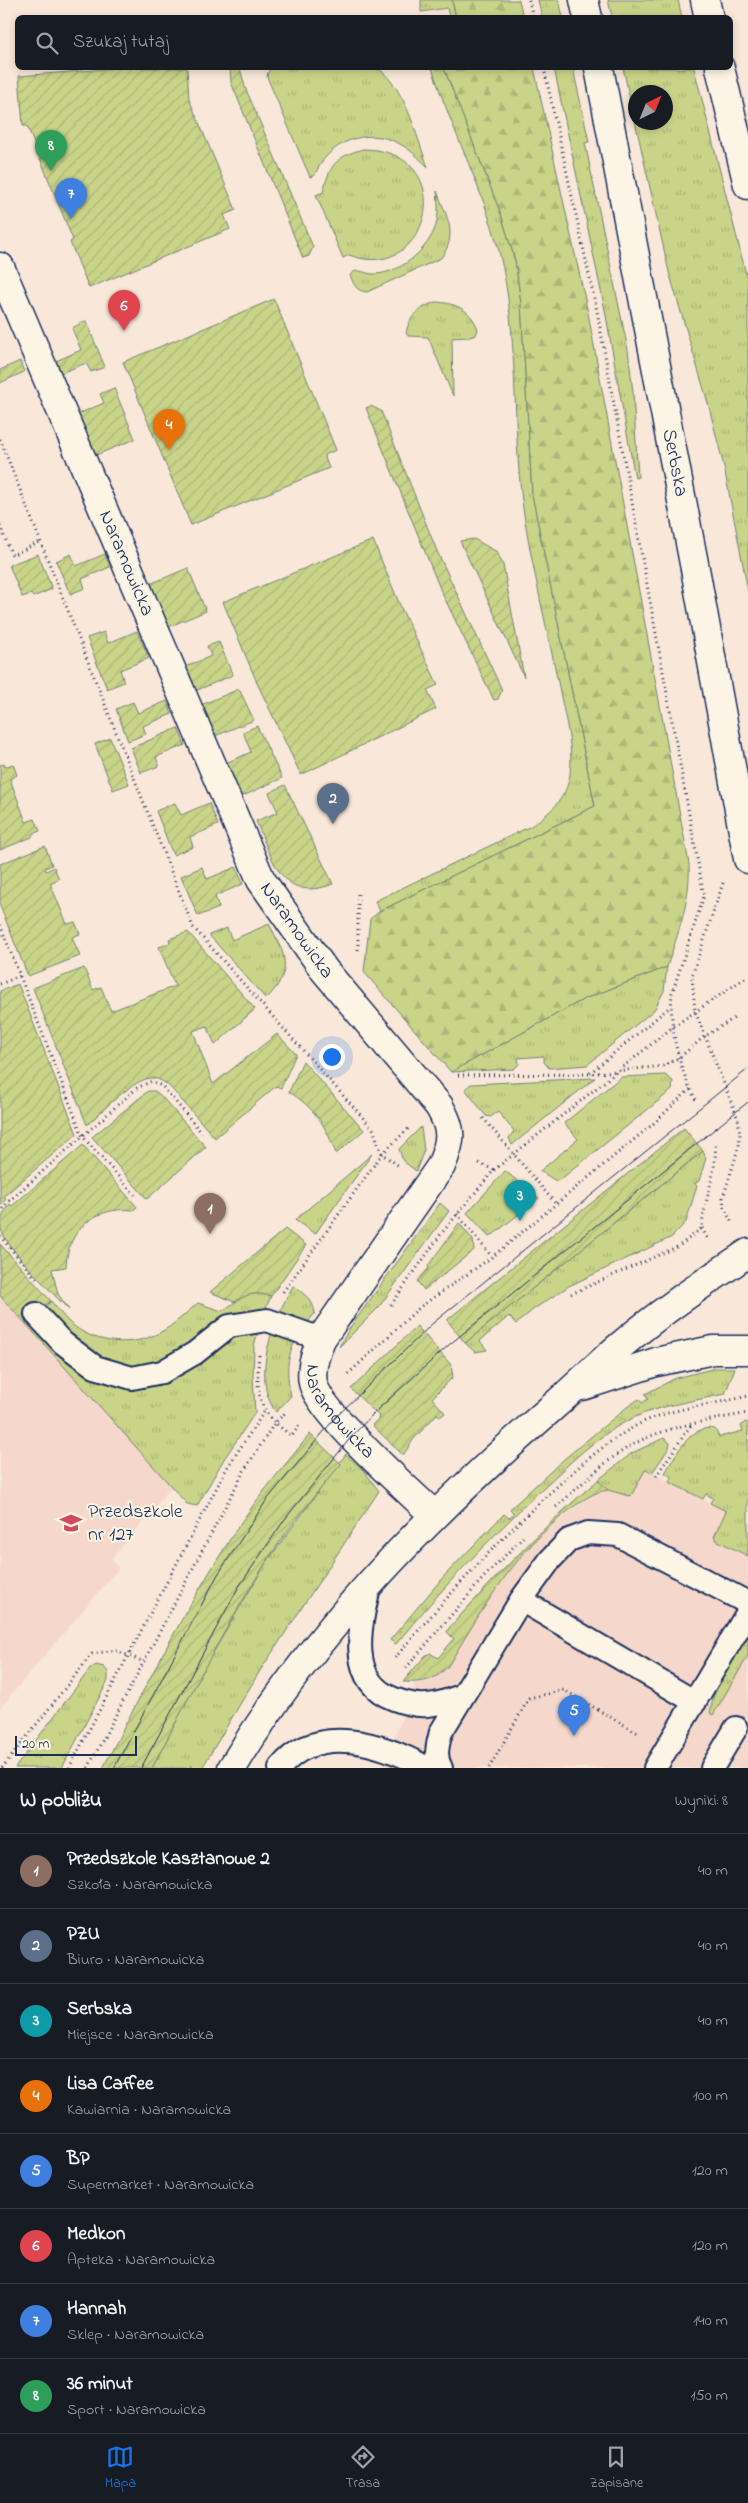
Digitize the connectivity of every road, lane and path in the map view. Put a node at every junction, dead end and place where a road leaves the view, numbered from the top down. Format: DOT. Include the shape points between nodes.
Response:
graph roads {
  1 [pos="529,0"];
  2 [pos="584,0"];
  3 [pos="705,0"];
  4 [pos="532,15"];
  5 [pos="587,15"];
  6 [pos="708,15"];
  7 [pos="544,70"];
  8 [pos="599,70"];
  9 [pos="720,70"];
  10 [pos="748,185"];
  11 [pos="0,268"];
  12 [pos="0,439"];
  13 [pos="0,526"];
  14 [pos="40,542"];
  15 [pos="748,859"];
  16 [pos="723,882"];
  17 [pos="0,925"];
  18 [pos="20,976"];
  19 [pos="748,976"];
  20 [pos="0,984"];
  21 [pos="671,1006"];
  22 [pos="695,1011"];
  23 [pos="736,1017"];
  24 [pos="674,1026"];
  25 [pos="704,1037"];
  26 [pos="680,1058"];
  27 [pos="616,1072"];
  28 [pos="589,1074"];
  29 [pos="453,1075"];
  30 [pos="690,1089"];
  31 [pos="696,1100"];
  32 [pos="477,1111"];
  33 [pos="418,1120"];
  34 [pos="202,1132"];
  35 [pos="83,1138"];
  36 [pos="715,1142"];
  37 [pos="382,1154"];
  38 [pos="514,1154"];
  39 [pos="135,1195"];
  40 [pos="556,1204"];
  41 [pos="452,1208"];
  42 [pos="0,1213"];
  43 [pos="457,1214"];
  44 [pos="732,1222"];
  45 [pos="702,1228"];
  46 [pos="0,1236"];
  47 [pos="708,1239"];
  48 [pos="748,1254"];
  49 [pos="492,1257"];
  50 [pos="40,1284"];
  51 [pos="571,1294"];
  52 [pos="387,1310"];
  53 [pos="36,1314"];
  54 [pos="267,1320"];
  55 [pos="321,1339"];
  56 [pos="748,1350"];
  57 [pos="345,1377"];
  58 [pos="574,1389"];
  59 [pos="748,1396"];
  60 [pos="288,1410"];
  61 [pos="264,1412"];
  62 [pos="301,1422"];
  63 [pos="274,1424"];
  64 [pos="692,1424"];
  65 [pos="656,1476"];
  66 [pos="434,1515"];
  67 [pos="370,1582"];
  68 [pos="521,1600"];
  69 [pos="748,1603"];
  70 [pos="748,1612"];
  71 [pos="128,1654"];
  72 [pos="144,1662"];
  73 [pos="392,1662"];
  74 [pos="461,1696"];
  75 [pos="695,1702"];
  76 [pos="736,1728"];
  77 [pos="641,1735"];
  78 [pos="2,1768"];
  79 [pos="69,1768"];
  80 [pos="88,1768"];
  81 [pos="232,1768"];
  82 [pos="280,1768"];
  83 [pos="427,1768"];
  84 [pos="441,1768"];
  85 [pos="489,1768"];
  86 [pos="655,1768"];
  87 [pos="712,1768"];
  1 -- 4 [label="path"];
  2 -- 5 [label="street"];
  3 -- 6 [label="street"];
  7 -- 21 [label="path" via="597,311 704,896 672,992"];
  8 -- 15 [label="street, Serbska"];
  9 -- 10 [label="street"];
  11 -- 55 [label="street, Naramowicka" via="261,880 325,971 439,1106 449,1124 449,1148 441,1166"];
  12 -- 14 [label="path"];
  13 -- 14 [label="path" via="12,555"];
  14 -- 37 [label="path" via="193,927 373,1129"];
  16 -- 22 [label="path" via="692,976"];
  17 -- 18 [label="path"];
  18 -- 20 [label="path"];
  18 -- 35 [label="path"];
  19 -- 22 [label="path"];
  21 -- 24 [label="path"];
  21 -- 28 [label="path"];
  22 -- 24 [label="path"];
  22 -- 25 [label="path"];
  23 -- 25 [label="path"];
  24 -- 26 [label="path"];
  24 -- 27 [label="path"];
  25 -- 26 [label="path"];
  25 -- 44 [label="path" via="738,1119 739,1146 723,1198 724,1208"];
  26 -- 27 [label="path" via="663,1066"];
  26 -- 30 [label="path"];
  27 -- 28 [label="path"];
  27 -- 38 [label="path"];
  28 -- 29 [label="path"];
  30 -- 31 [label="path"];
  30 -- 40 [label="path"];
  32 -- 38 [label="path"];
  33 -- 37 [label="path"];
  34 -- 35 [label="path" via="163,1088 152,1081 137,1088"];
  35 -- 39 [label="path"];
  35 -- 42 [label="path" via="8,1202"];
  36 -- 45 [label="path" via="717,1158 703,1210"];
  37 -- 54 [label="path" via="279,1296"];
  38 -- 40 [label="path"];
  38 -- 43 [label="path" via="494,1170"];
  40 -- 49 [label="path"];
  41 -- 43 [label="path"];
  43 -- 49 [label="path"];
  43 -- 52 [label="path"];
  45 -- 47 [label="path"];
  45 -- 51 [label="path" via="679,1246"];
  46 -- 50 [label="path"];
  48 -- 58 [label="street" via="692,1290 619,1347"];
  49 -- 57 [label="path" via="420,1307"];
  53 -- 54 [label="lane" via="63,1343 95,1367 132,1378 162,1372 195,1353 229,1326"];
  54 -- 55 [label="lane"];
  54 -- 61 [label="path" via="260,1340 258,1366 259,1398"];
  55 -- 66 [label="street, Naramowicka" via="312,1371 313,1385 322,1400 352,1436"];
  56 -- 58 [label="street" via="713,1350 656,1362"];
  58 -- 66 [label="street"];
  59 -- 73 [label="path" via="672,1412 643,1422 608,1441 511,1529 459,1582"];
  60 -- 63 [label="path"];
  61 -- 63 [label="path"];
  61 -- 71 [label="path" via="227,1468"];
  62 -- 63 [label="path" via="292,1436"];
  63 -- 72 [label="path" via="244,1471"];
  64 -- 65 [label="path"];
  66 -- 67 [label="street"];
  67 -- 74 [label="lane" via="360,1627 364,1674 384,1696 411,1706 436,1705"];
  67 -- 81 [label="street" via="279,1695"];
  68 -- 69 [label="lane" via="569,1540 588,1533 618,1535"];
  68 -- 74 [label="lane"];
  68 -- 75 [label="lane"];
  70 -- 75 [label="lane"];
  71 -- 72 [label="path"];
  71 -- 78 [label="path" via="115,1650 92,1654"];
  71 -- 79 [label="path"];
  72 -- 80 [label="path"];
  74 -- 84 [label="lane" via="437,1746"];
  75 -- 86 [label="lane"];
  76 -- 87 [label="lane"];
  77 -- 85 [label="path" via="564,1690 529,1698"];
  82 -- 83 [label="lane" via="289,1757 309,1747 355,1740 401,1754"];
}
